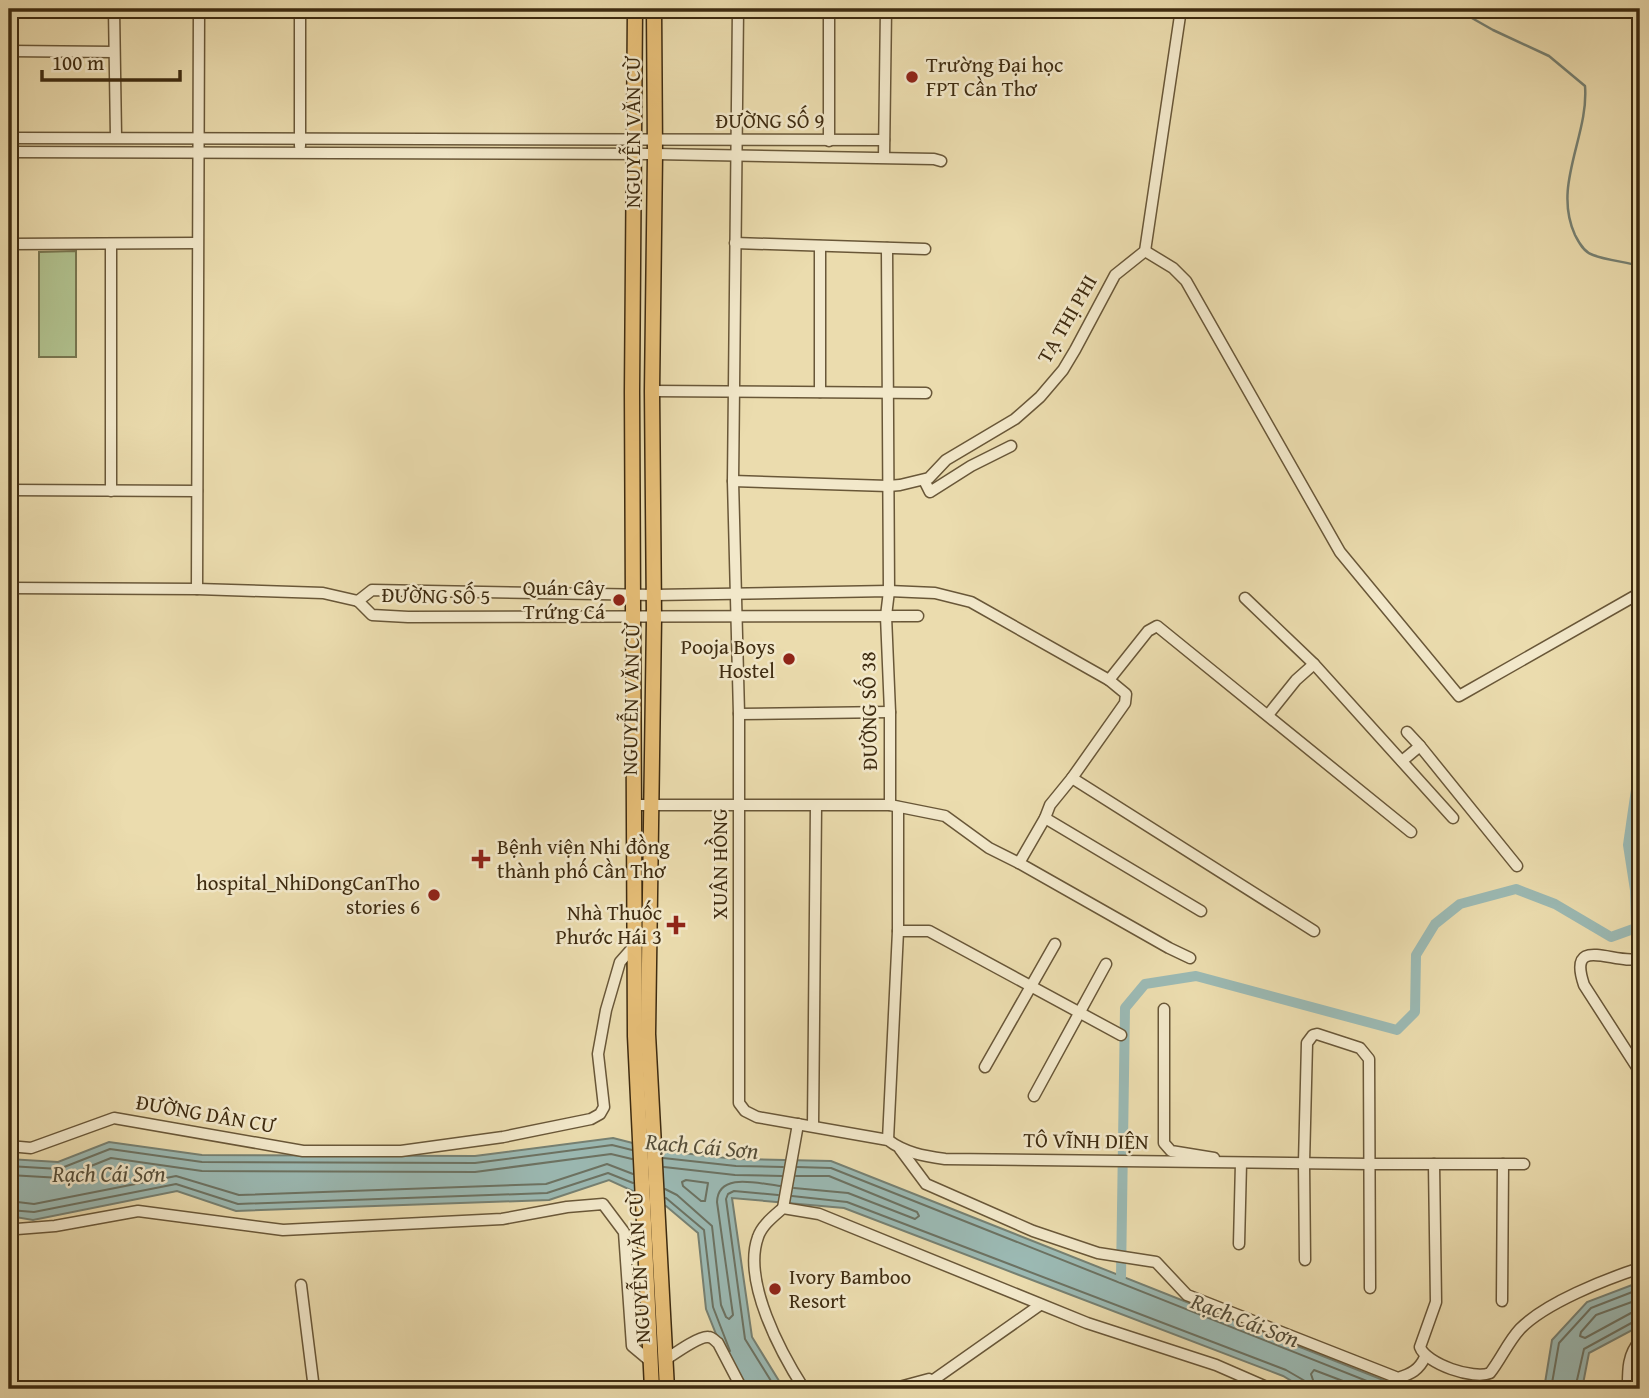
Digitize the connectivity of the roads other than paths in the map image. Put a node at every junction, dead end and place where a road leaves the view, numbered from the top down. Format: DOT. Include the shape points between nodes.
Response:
graph roads {
  1 [pos="114,9"];
  2 [pos="199,9"];
  3 [pos="299,9"];
  4 [pos="635,9"];
  5 [pos="654,9"];
  6 [pos="738,9"];
  7 [pos="829,9"];
  8 [pos="886,9"];
  9 [pos="1181,9"];
  10 [pos="9,51"];
  11 [pos="114,52"];
  12 [pos="116,137"];
  13 [pos="9,138"];
  14 [pos="197,138"];
  15 [pos="300,139"];
  16 [pos="735,140"];
  17 [pos="884,140"];
  18 [pos="828,141"];
  19 [pos="634,147"];
  20 [pos="655,147"];
  21 [pos="9,152"];
  22 [pos="300,152"];
  23 [pos="197,154"];
  24 [pos="735,155"];
  25 [pos="884,157"];
  26 [pos="941,161"];
  27 [pos="197,243"];
  28 [pos="735,243"];
  29 [pos="9,244"];
  30 [pos="111,244"];
  31 [pos="820,246"];
  32 [pos="887,248"];
  33 [pos="925,249"];
  34 [pos="1145,251"];
  35 [pos="632,391"];
  36 [pos="652,391"];
  37 [pos="734,392"];
  38 [pos="820,393"];
  39 [pos="888,393"];
  40 [pos="926,393"];
  41 [pos="1011,446"];
  42 [pos="924,480"];
  43 [pos="733,481"];
  44 [pos="888,486"];
  45 [pos="9,490"];
  46 [pos="111,491"];
  47 [pos="197,491"];
  48 [pos="9,588"];
  49 [pos="197,589"];
  50 [pos="889,591"];
  51 [pos="634,593"];
  52 [pos="735,593"];
  53 [pos="1640,593"];
  54 [pos="654,595"];
  55 [pos="1245,598"];
  56 [pos="358,601"];
  57 [pos="735,615"];
  58 [pos="633,616"];
  59 [pos="886,616"];
  60 [pos="918,616"];
  61 [pos="653,618"];
  62 [pos="1314,664"];
  63 [pos="1109,680"];
  64 [pos="890,712"];
  65 [pos="739,714"];
  66 [pos="1268,715"];
  67 [pos="1407,732"];
  68 [pos="1420,746"];
  69 [pos="1402,761"];
  70 [pos="1072,778"];
  71 [pos="634,805"];
  72 [pos="649,805"];
  73 [pos="739,806"];
  74 [pos="816,806"];
  75 [pos="894,806"];
  76 [pos="1045,818"];
  77 [pos="1453,818"];
  78 [pos="1411,832"];
  79 [pos="1019,863"];
  80 [pos="1517,866"];
  81 [pos="1201,911"];
  82 [pos="898,931"];
  83 [pos="1314,931"];
  84 [pos="1055,944"];
  85 [pos="635,945"];
  86 [pos="1190,958"];
  87 [pos="1640,958"];
  88 [pos="1106,964"];
  89 [pos="1033,986"];
  90 [pos="1164,1009"];
  91 [pos="1079,1012"];
  92 [pos="641,1035"];
  93 [pos="1121,1035"];
  94 [pos="985,1067"];
  95 [pos="1640,1072"];
  96 [pos="1034,1096"];
  97 [pos="744,1111"];
  98 [pos="798,1124"];
  99 [pos="813,1126"];
  100 [pos="888,1140"];
  101 [pos="9,1146"];
  102 [pos="900,1149"];
  103 [pos="1218,1163"];
  104 [pos="1241,1163"];
  105 [pos="1304,1163"];
  106 [pos="1369,1164"];
  107 [pos="1434,1164"];
  108 [pos="1503,1164"];
  109 [pos="1524,1164"];
  110 [pos="784,1202"];
  111 [pos="9,1227"];
  112 [pos="1239,1244"];
  113 [pos="1305,1260"];
  114 [pos="1640,1268"];
  115 [pos="301,1286"];
  116 [pos="1370,1288"];
  117 [pos="1502,1301"];
  118 [pos="1040,1305"];
  119 [pos="1640,1341"];
  120 [pos="1425,1357"];
  121 [pos="657,1360"];
  122 [pos="939,1377"];
  123 [pos="314,1389"];
  124 [pos="652,1389"];
  125 [pos="667,1389"];
  126 [pos="742,1389"];
  127 [pos="804,1389"];
  128 [pos="898,1389"];
  129 [pos="920,1389"];
  130 [pos="930,1389"];
  131 [pos="1271,1389"];
  132 [pos="1628,1389"];
  1 -- 11 [label="street"];
  2 -- 14 [label="street"];
  3 -- 15 [label="street"];
  4 -- 19 [label="main road, NGUYỄN VĂN CỪ"];
  5 -- 20 [label="main road, NGUYỄN VĂN CỪ"];
  6 -- 16 [label="street, XUÂN HỒNG"];
  7 -- 18 [label="street"];
  8 -- 17 [label="street"];
  9 -- 34 [label="street"];
  10 -- 11 [label="street"];
  11 -- 12 [label="street"];
  12 -- 13 [label="street"];
  12 -- 14 [label="street"];
  14 -- 15 [label="street"];
  14 -- 23 [label="street"];
  15 -- 19 [label="street"];
  15 -- 22 [label="street"];
  16 -- 18 [label="street, ĐƯỜNG SỐ 9"];
  16 -- 20 [label="street, ĐƯỜNG SỐ 9"];
  16 -- 24 [label="street, XUÂN HỒNG"];
  17 -- 18 [label="street, ĐƯỜNG SỐ 9"];
  17 -- 25 [label="street"];
  19 -- 20 [label="street"];
  19 -- 22 [label="street"];
  19 -- 35 [label="main road, NGUYỄN VĂN CỪ"];
  20 -- 24 [label="street"];
  20 -- 36 [label="main road, NGUYỄN VĂN CỪ"];
  21 -- 23 [label="street"];
  22 -- 23 [label="street"];
  23 -- 27 [label="street"];
  24 -- 25 [label="street"];
  24 -- 28 [label="street, XUÂN HỒNG"];
  25 -- 26 [label="street"];
  27 -- 30 [label="street"];
  27 -- 47 [label="street"];
  28 -- 31 [label="street"];
  28 -- 37 [label="street, XUÂN HỒNG"];
  29 -- 30 [label="street"];
  30 -- 46 [label="street"];
  31 -- 32 [label="street"];
  31 -- 38 [label="street"];
  32 -- 33 [label="street"];
  32 -- 39 [label="street, ĐƯỜNG SỐ 38"];
  34 -- 42 [label="street, TẠ THỊ PHI" via="1115,275 1063,370 1041,397 1015,419 946,460"];
  34 -- 53 [label="street" via="1186,281 1340,552 1459,696"];
  35 -- 36 [label="main road"];
  35 -- 51 [label="main road, NGUYỄN VĂN CỪ"];
  36 -- 37 [label="street"];
  36 -- 54 [label="main road, NGUYỄN VĂN CỪ"];
  37 -- 38 [label="street"];
  37 -- 43 [label="street, XUÂN HỒNG"];
  38 -- 39 [label="street"];
  39 -- 40 [label="street"];
  39 -- 44 [label="street, ĐƯỜNG SỐ 38"];
  41 -- 42 [label="street" via="930,492"];
  42 -- 44 [label="street"];
  43 -- 44 [label="street"];
  43 -- 52 [label="street, XUÂN HỒNG"];
  44 -- 50 [label="street, ĐƯỜNG SỐ 38"];
  45 -- 46 [label="street"];
  46 -- 47 [label="street"];
  47 -- 49 [label="street"];
  48 -- 49 [label="street"];
  49 -- 56 [label="street" via="323,593"];
  50 -- 52 [label="street, ĐƯỜNG SỐ 5"];
  50 -- 59 [label="street, ĐƯỜNG SỐ 38"];
  50 -- 63 [label="street, ĐƯỜNG SỐ 5" via="935,593 971,603"];
  51 -- 54 [label="street, ĐƯỜNG SỐ 5"];
  51 -- 56 [label="street, ĐƯỜNG SỐ 5" via="372,590"];
  51 -- 58 [label="main road, NGUYỄN VĂN CỪ"];
  52 -- 54 [label="street, ĐƯỜNG SỐ 5"];
  52 -- 57 [label="street, XUÂN HỒNG"];
  54 -- 61 [label="main road, NGUYỄN VĂN CỪ"];
  55 -- 62 [label="street"];
  56 -- 58 [label="street, ĐƯỜNG SỐ 5" via="372,615"];
  57 -- 59 [label="street, ĐƯỜNG SỐ 5"];
  57 -- 61 [label="street, ĐƯỜNG SỐ 5"];
  57 -- 65 [label="street, XUÂN HỒNG"];
  58 -- 61 [label="street, ĐƯỜNG SỐ 5"];
  58 -- 71 [label="main road, NGUYỄN VĂN CỪ"];
  59 -- 60 [label="street, ĐƯỜNG SỐ 5"];
  59 -- 64 [label="street, ĐƯỜNG SỐ 38"];
  61 -- 72 [label="main road, NGUYỄN VĂN CỪ"];
  62 -- 66 [label="street"];
  62 -- 69 [label="street"];
  63 -- 66 [label="street" via="1157,626"];
  63 -- 70 [label="street" via="1127,698"];
  64 -- 65 [label="street"];
  64 -- 75 [label="street, ĐƯỜNG SỐ 38"];
  65 -- 73 [label="street, XUÂN HỒNG"];
  66 -- 78 [label="street"];
  67 -- 68 [label="street"];
  68 -- 69 [label="street"];
  68 -- 80 [label="street"];
  69 -- 77 [label="street"];
  70 -- 76 [label="street"];
  70 -- 83 [label="street"];
  71 -- 72 [label="street"];
  71 -- 85 [label="main road, NGUYỄN VĂN CỪ"];
  72 -- 73 [label="street"];
  72 -- 92 [label="main road, NGUYỄN VĂN CỪ"];
  73 -- 74 [label="street"];
  73 -- 97 [label="street, XUÂN HỒNG" via="739,1103"];
  74 -- 75 [label="street"];
  74 -- 99 [label="street"];
  75 -- 79 [label="street" via="945,816"];
  75 -- 82 [label="street, ĐƯỜNG SỐ 38"];
  76 -- 79 [label="street"];
  76 -- 81 [label="street"];
  79 -- 86 [label="street"];
  82 -- 89 [label="street" via="929,931"];
  82 -- 100 [label="street, ĐƯỜNG SỐ 38"];
  84 -- 89 [label="street"];
  85 -- 92 [label="main road, NGUYỄN VĂN CỪ"];
  85 -- 101 [label="street, ĐƯỜNG DÂN CƯ" via="620,962 606,1010 598,1054 604,1107 591,1119 401,1151 303,1151 114,1118 32,1148"];
  87 -- 95 [label="street" via="1589,955 1579,970"];
  88 -- 91 [label="street"];
  89 -- 91 [label="street"];
  89 -- 94 [label="street"];
  90 -- 103 [label="street" via="1164,1143 1171,1151 1212,1157"];
  91 -- 93 [label="street"];
  91 -- 96 [label="street"];
  92 -- 121 [label="main road, NGUYỄN VĂN CỪ" via="648,1330"];
  92 -- 121 [label="main road, NGUYỄN VĂN CỪ" via="664,1328"];
  97 -- 98 [label="street, TÔ VĨNH DIỆN"];
  98 -- 99 [label="street, TÔ VĨNH DIỆN"];
  98 -- 110 [label="street"];
  99 -- 100 [label="street, TÔ VĨNH DIỆN"];
  100 -- 102 [label="street, TÔ VĨNH DIỆN"];
  102 -- 103 [label="street, TÔ VĨNH DIỆN" via="945,1159"];
  102 -- 120 [label="street" via="926,1184 1033,1231 1101,1253 1156,1262 1187,1295 1398,1378 1412,1374"];
  103 -- 104 [label="street, TÔ VĨNH DIỆN"];
  104 -- 105 [label="street, TÔ VĨNH DIỆN"];
  104 -- 112 [label="street"];
  105 -- 106 [label="street, TÔ VĨNH DIỆN"];
  105 -- 106 [label="street" via="1307,1043 1317,1034 1357,1047 1368,1056"];
  105 -- 113 [label="street"];
  106 -- 107 [label="street, TÔ VĨNH DIỆN"];
  106 -- 116 [label="street"];
  107 -- 108 [label="street, TÔ VĨNH DIỆN"];
  107 -- 120 [label="street" via="1436,1302 1420,1348"];
  108 -- 109 [label="street, TÔ VĨNH DIỆN"];
  108 -- 117 [label="street"];
  110 -- 118 [label="street"];
  110 -- 127 [label="street" via="758,1236 754,1262 772,1331"];
  111 -- 121 [label="street" via="55,1226 138,1211 283,1230 502,1219 603,1204 624,1232 632,1346"];
  114 -- 120 [label="street" via="1538,1314 1482,1377"];
  115 -- 123 [label="street"];
  118 -- 122 [label="street"];
  118 -- 131 [label="street" via="1233,1370"];
  119 -- 132 [label="street" via="1630,1360"];
  121 -- 124 [label="main road, NGUYỄN VĂN CỪ"];
  121 -- 125 [label="main road, NGUYỄN VĂN CỪ"];
  121 -- 126 [label="street" via="707,1336 713,1338"];
  122 -- 128 [label="street"];
  122 -- 129 [label="street"];
  122 -- 130 [label="street"];
}
